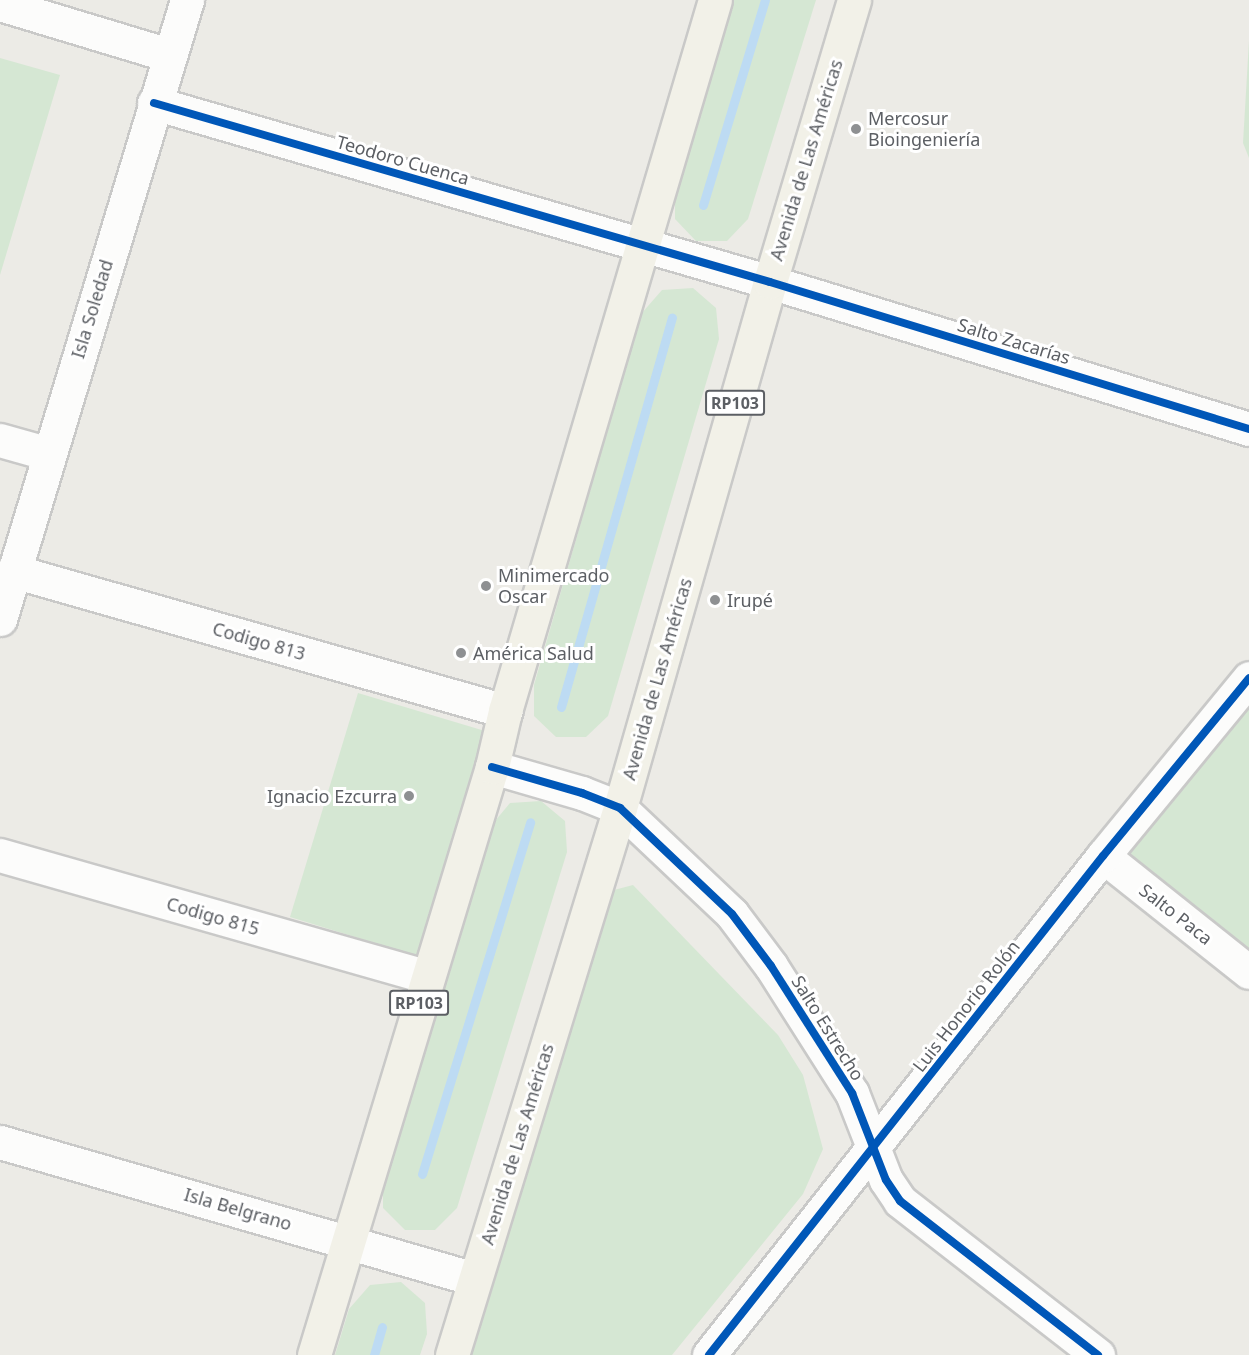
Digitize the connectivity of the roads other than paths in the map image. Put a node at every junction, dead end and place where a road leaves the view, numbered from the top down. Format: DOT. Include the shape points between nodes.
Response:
graph roads {
  1 [pos="187,0"];
  2 [pos="715,0"];
  3 [pos="854,0"];
  4 [pos="0,4"];
  5 [pos="170,55"];
  6 [pos="154,103"];
  7 [pos="642,246"];
  8 [pos="770,282"];
  9 [pos="1249,429"];
  10 [pos="0,440"];
  11 [pos="49,454"];
  12 [pos="13,571"];
  13 [pos="0,619"];
  14 [pos="1249,678"];
  15 [pos="505,711"];
  16 [pos="492,767"];
  17 [pos="620,808"];
  18 [pos="0,855"];
  19 [pos="1103,856"];
  20 [pos="1249,972"];
  21 [pos="427,977"];
  22 [pos="0,1142"];
  23 [pos="875,1147"];
  24 [pos="348,1241"];
  25 [pos="475,1279"];
  26 [pos="314,1355"];
  27 [pos="452,1355"];
  28 [pos="709,1355"];
  29 [pos="1098,1355"];
  1 -- 5 [label="street, Isla Soledad"];
  2 -- 7 [label="main road, RP103"];
  3 -- 8 [label="main road, Avenida de Las Américas / RP103"];
  4 -- 5 [label="street"];
  5 -- 6 [label="street, Isla Soledad"];
  6 -- 7 [label="street, Teodoro Cuenca"];
  6 -- 11 [label="street, Isla Soledad"];
  7 -- 8 [label="street, Teodoro Cuenca"];
  7 -- 15 [label="main road, RP103"];
  8 -- 9 [label="street, Salto Zacarías"];
  8 -- 17 [label="main road, Avenida de Las Américas / RP103"];
  10 -- 11 [label="street"];
  11 -- 12 [label="street, Isla Soledad"];
  12 -- 13 [label="street, Isla Soledad"];
  12 -- 15 [label="street, Codigo 813"];
  14 -- 19 [label="street, Luis Honorio Rolón"];
  15 -- 16 [label="main road, RP103"];
  16 -- 17 [label="street, Salto Estrecho"];
  16 -- 21 [label="main road, RP103"];
  17 -- 23 [label="street, Salto Estrecho" via="732,914 771,966 852,1093"];
  17 -- 25 [label="main road, Avenida de Las Américas / RP103"];
  18 -- 21 [label="street, Codigo 815"];
  19 -- 20 [label="street, Salto Paca"];
  19 -- 23 [label="street, Luis Honorio Rolón"];
  21 -- 24 [label="main road, RP103"];
  22 -- 24 [label="street, Isla Belgrano"];
  23 -- 28 [label="street, Luis Honorio Rolón"];
  23 -- 29 [label="street, Salto Estrecho" via="886,1180 900,1201"];
  24 -- 25 [label="street, Isla Belgrano"];
  24 -- 26 [label="main road, RP103"];
  25 -- 27 [label="main road, Avenida de Las Américas / RP103"];
}
